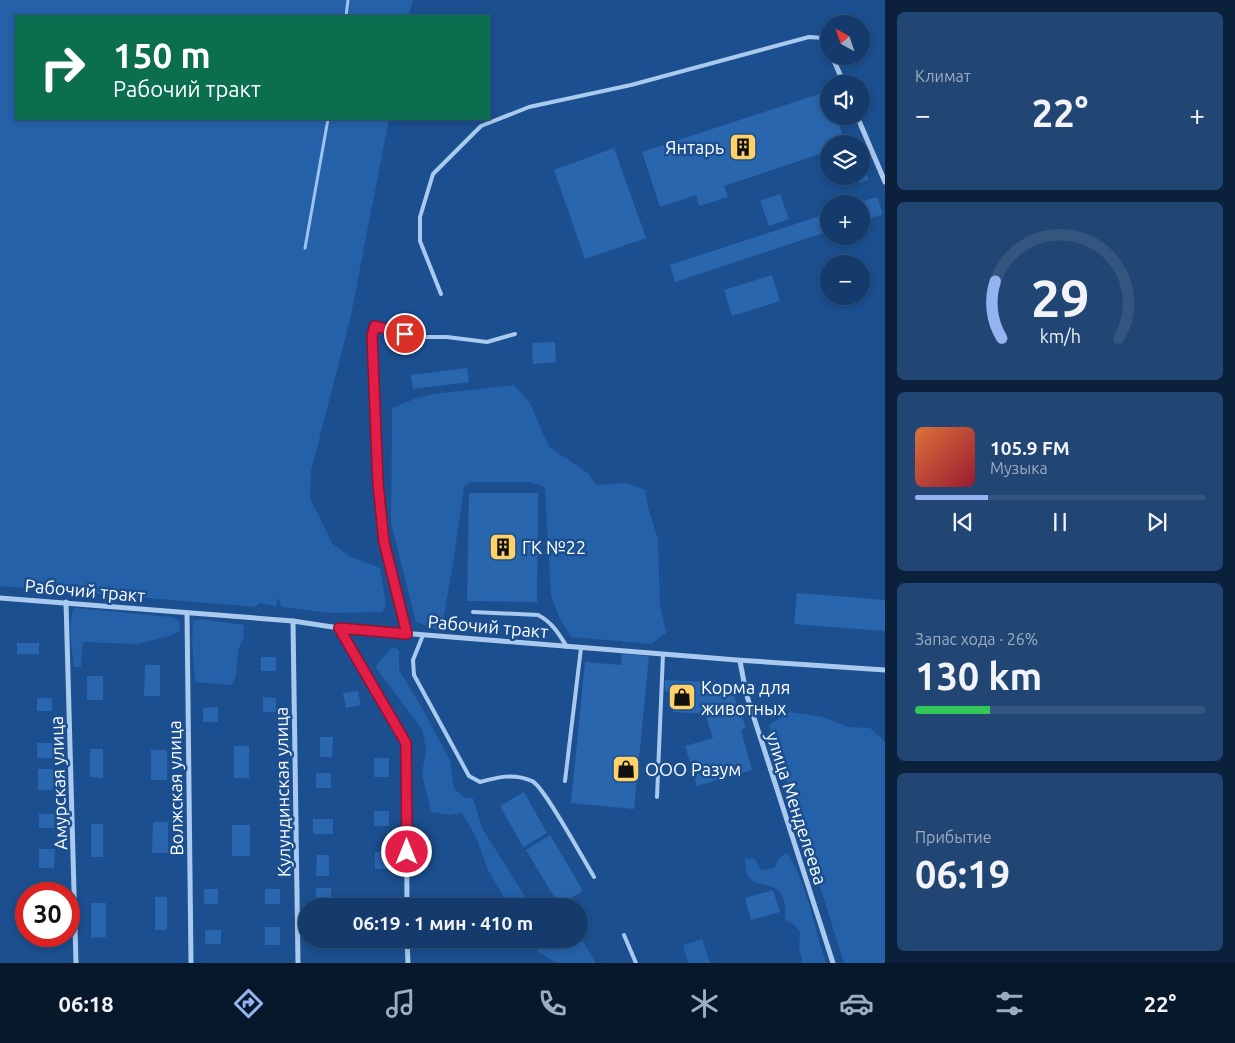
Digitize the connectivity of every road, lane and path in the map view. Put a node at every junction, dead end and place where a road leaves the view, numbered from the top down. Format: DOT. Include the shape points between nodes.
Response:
graph roads {
  1 [pos="820,38"];
  2 [pos="861,125"];
  3 [pos="885,182"];
  4 [pos="441,294"];
  5 [pos="515,334"];
  6 [pos="0,598"];
  7 [pos="66,602"];
  8 [pos="473,612"];
  9 [pos="187,613"];
  10 [pos="293,621"];
  11 [pos="339,628"];
  12 [pos="407,634"];
  13 [pos="423,635"];
  14 [pos="567,647"];
  15 [pos="580,648"];
  16 [pos="663,654"];
  17 [pos="740,660"];
  18 [pos="885,670"];
  19 [pos="565,781"];
  20 [pos="657,797"];
  21 [pos="594,877"];
  22 [pos="407,898"];
  23 [pos="624,935"];
  24 [pos="408,948"];
  25 [pos="76,963"];
  26 [pos="191,963"];
  27 [pos="298,963"];
  28 [pos="408,963"];
  29 [pos="636,963"];
  30 [pos="833,963"];
  1 -- 4 [label="lane" via="809,38 631,85 529,107 481,126 433,174 420,217 420,241"];
  2 -- 3 [label="street"];
  5 -- 12 [label="lane" via="487,342 415,337 375,326 372,335 378,484 384,542"];
  6 -- 7 [label="street, Рабочий тракт"];
  7 -- 9 [label="street, Рабочий тракт"];
  7 -- 25 [label="street, Амурская улица"];
  8 -- 14 [label="lane" via="538,615 556,630"];
  9 -- 10 [label="street, Рабочий тракт"];
  9 -- 26 [label="street, Волжская улица"];
  10 -- 11 [label="street, Рабочий тракт"];
  10 -- 27 [label="street, Кулундинская улица"];
  11 -- 12 [label="street, Рабочий тракт"];
  11 -- 22 [label="street" via="406,743"];
  12 -- 13 [label="street, Рабочий тракт"];
  13 -- 14 [label="street, Рабочий тракт"];
  13 -- 21 [label="lane" via="413,660 414,675 469,776 480,782 502,776 519,776 534,781"];
  14 -- 15 [label="street, Рабочий тракт"];
  15 -- 16 [label="street, Рабочий тракт"];
  15 -- 19 [label="lane"];
  16 -- 17 [label="street, Рабочий тракт"];
  16 -- 20 [label="lane"];
  17 -- 18 [label="street, Рабочий тракт"];
  17 -- 30 [label="street, улица Менделеева" via="746,693"];
  23 -- 29 [label="lane"];
  24 -- 28 [label="street"];
}
